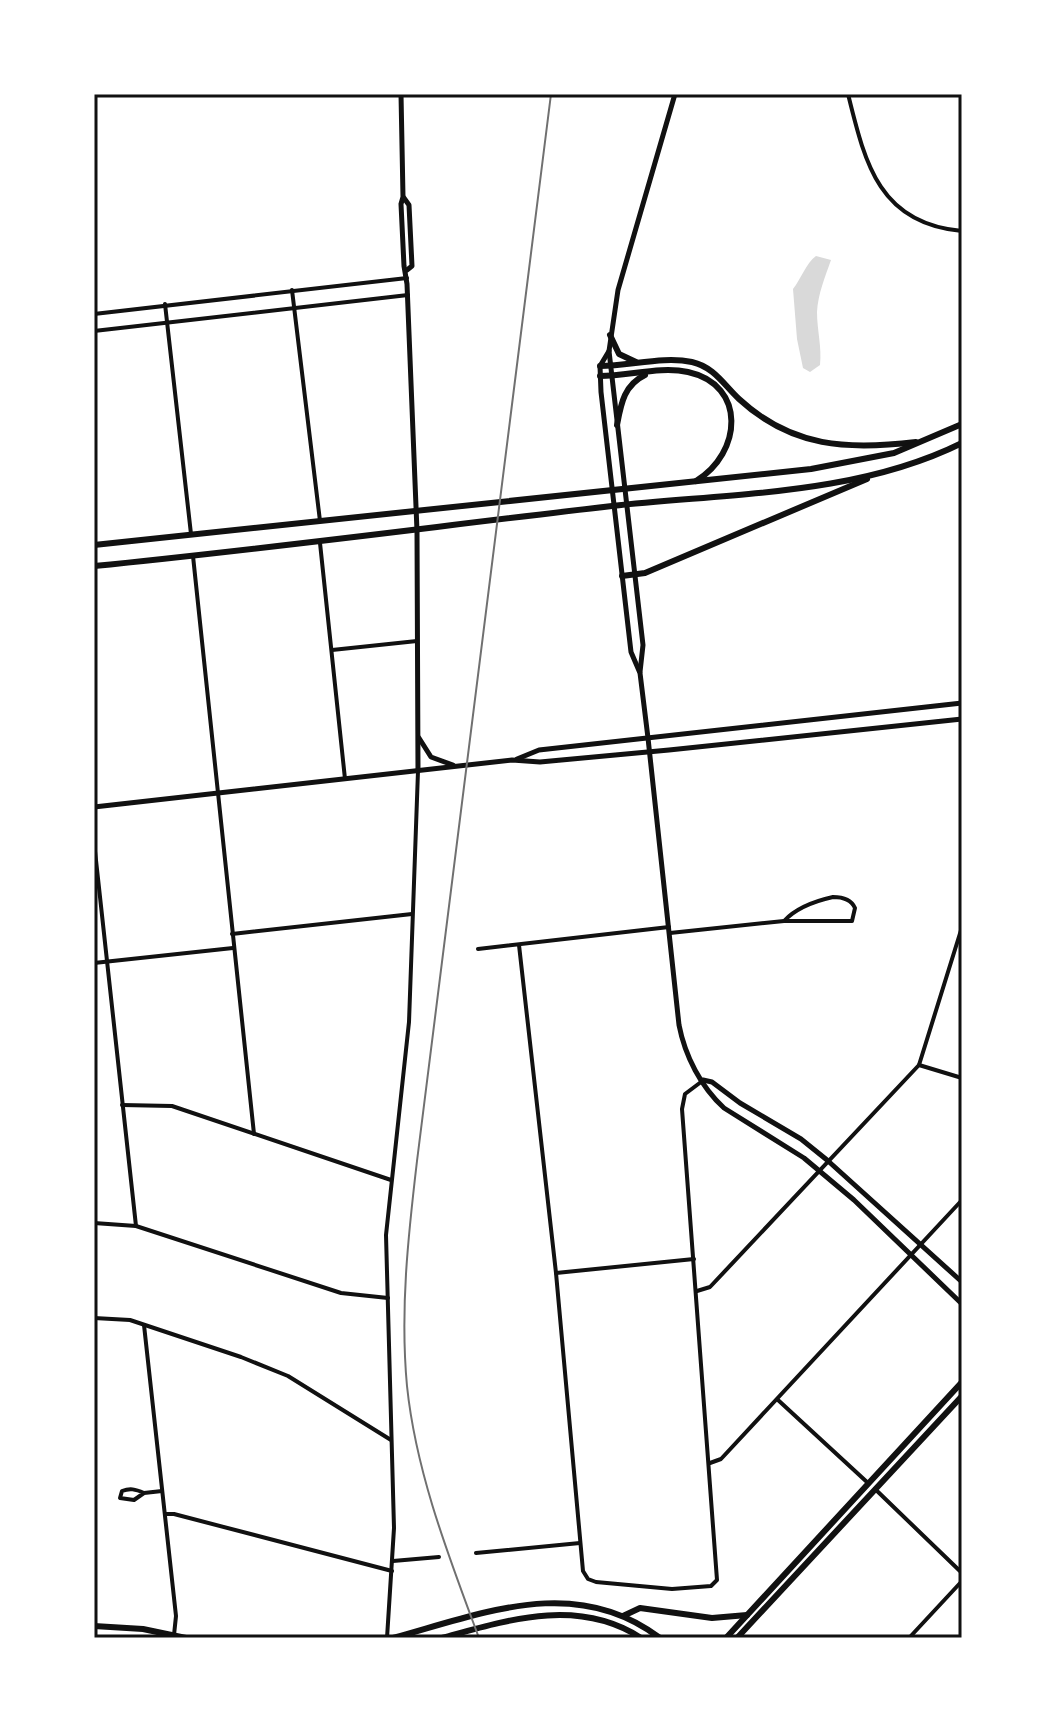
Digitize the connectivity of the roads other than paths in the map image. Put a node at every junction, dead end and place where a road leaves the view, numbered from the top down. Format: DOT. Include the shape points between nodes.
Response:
graph roads {
  1 [pos="401,94"];
  2 [pos="675,94"];
  3 [pos="848,94"];
  4 [pos="962,231"];
  5 [pos="407,274"];
  6 [pos="292,290"];
  7 [pos="408,295"];
  8 [pos="165,304"];
  9 [pos="294,308"];
  10 [pos="94,314"];
  11 [pos="166,323"];
  12 [pos="94,331"];
  13 [pos="610,335"];
  14 [pos="609,351"];
  15 [pos="643,363"];
  16 [pos="600,366"];
  17 [pos="612,366"];
  18 [pos="651,373"];
  19 [pos="600,376"];
  20 [pos="613,376"];
  21 [pos="962,424"];
  22 [pos="617,425"];
  23 [pos="927,440"];
  24 [pos="962,443"];
  25 [pos="877,475"];
  26 [pos="693,483"];
  27 [pos="416,512"];
  28 [pos="320,521"];
  29 [pos="417,531"];
  30 [pos="191,534"];
  31 [pos="320,543"];
  32 [pos="94,545"];
  33 [pos="193,556"];
  34 [pos="94,566"];
  35 [pos="634,574"];
  36 [pos="622,576"];
  37 [pos="418,641"];
  38 [pos="332,650"];
  39 [pos="640,673"];
  40 [pos="962,703"];
  41 [pos="962,719"];
  42 [pos="418,736"];
  43 [pos="648,738"];
  44 [pos="650,751"];
  45 [pos="512,760"];
  46 [pos="457,767"];
  47 [pos="418,771"];
  48 [pos="345,779"];
  49 [pos="217,793"];
  50 [pos="94,807"];
  51 [pos="94,842"];
  52 [pos="412,914"];
  53 [pos="784,921"];
  54 [pos="962,927"];
  55 [pos="669,930"];
  56 [pos="232,934"];
  57 [pos="519,945"];
  58 [pos="233,948"];
  59 [pos="478,949"];
  60 [pos="107,961"];
  61 [pos="94,963"];
  62 [pos="919,1065"];
  63 [pos="962,1078"];
  64 [pos="703,1080"];
  65 [pos="122,1105"];
  66 [pos="254,1134"];
  67 [pos="827,1160"];
  68 [pos="818,1170"];
  69 [pos="391,1180"];
  70 [pos="962,1200"];
  71 [pos="94,1223"];
  72 [pos="136,1226"];
  73 [pos="920,1244"];
  74 [pos="909,1255"];
  75 [pos="694,1259"];
  76 [pos="556,1273"];
  77 [pos="962,1282"];
  78 [pos="697,1291"];
  79 [pos="388,1298"];
  80 [pos="962,1304"];
  81 [pos="94,1318"];
  82 [pos="144,1325"];
  83 [pos="962,1382"];
  84 [pos="962,1396"];
  85 [pos="778,1400"];
  86 [pos="392,1441"];
  87 [pos="710,1463"];
  88 [pos="868,1483"];
  89 [pos="875,1489"];
  90 [pos="162,1491"];
  91 [pos="144,1493"];
  92 [pos="165,1514"];
  93 [pos="580,1543"];
  94 [pos="476,1553"];
  95 [pos="439,1557"];
  96 [pos="393,1561"];
  97 [pos="392,1571"];
  98 [pos="962,1573"];
  99 [pos="962,1581"];
  100 [pos="747,1615"];
  101 [pos="623,1616"];
  102 [pos="94,1626"];
  103 [pos="174,1635"];
  104 [pos="186,1638"];
  105 [pos="387,1638"];
  106 [pos="393,1638"];
  107 [pos="442,1638"];
  108 [pos="641,1638"];
  109 [pos="660,1638"];
  110 [pos="726,1638"];
  111 [pos="737,1638"];
  112 [pos="909,1638"];
  1 -- 5 [label="main road"];
  2 -- 13 [label="main road"];
  3 -- 4 [label="street" via="866,159 886,196 914,218"];
  5 -- 6 [label="street"];
  5 -- 7 [label="main road"];
  6 -- 8 [label="street"];
  6 -- 9 [label="street"];
  7 -- 9 [label="street"];
  7 -- 27 [label="main road"];
  8 -- 10 [label="street"];
  8 -- 11 [label="street"];
  9 -- 11 [label="street"];
  9 -- 28 [label="street"];
  11 -- 12 [label="street"];
  11 -- 30 [label="street"];
  13 -- 14 [label="main road"];
  13 -- 15 [label="main road" via="622,356"];
  14 -- 16 [label="main road"];
  14 -- 17 [label="main road"];
  15 -- 17 [label="main road"];
  15 -- 23 [label="main road" via="692,362 708,368 773,425 818,442 870,447"];
  16 -- 17 [label="main road"];
  16 -- 19 [label="main road"];
  17 -- 20 [label="main road"];
  18 -- 20 [label="main road"];
  18 -- 22 [label="main road" via="631,383"];
  18 -- 26 [label="main road" via="699,375 724,396 733,430 729,446"];
  19 -- 20 [label="main road"];
  19 -- 36 [label="main road"];
  20 -- 22 [label="main road"];
  21 -- 23 [label="main road"];
  22 -- 35 [label="main road"];
  23 -- 26 [label="main road" via="894,453 811,469"];
  24 -- 25 [label="main road"];
  25 -- 29 [label="main road"];
  25 -- 35 [label="main road"];
  26 -- 27 [label="main road"];
  27 -- 28 [label="main road"];
  27 -- 29 [label="main road"];
  28 -- 30 [label="main road"];
  29 -- 31 [label="main road"];
  29 -- 37 [label="main road"];
  30 -- 32 [label="main road"];
  31 -- 33 [label="main road"];
  31 -- 38 [label="street"];
  33 -- 34 [label="main road"];
  33 -- 49 [label="street"];
  35 -- 36 [label="main road"];
  35 -- 39 [label="main road" via="643,645"];
  36 -- 39 [label="main road" via="631,652"];
  37 -- 38 [label="street"];
  37 -- 42 [label="main road"];
  38 -- 48 [label="street"];
  39 -- 43 [label="main road"];
  40 -- 43 [label="main road"];
  41 -- 44 [label="main road"];
  42 -- 46 [label="main road" via="431,757"];
  42 -- 47 [label="main road"];
  43 -- 44 [label="main road"];
  43 -- 45 [label="main road" via="539,750"];
  44 -- 45 [label="main road"];
  44 -- 55 [label="main road"];
  45 -- 46 [label="main road"];
  46 -- 47 [label="main road"];
  47 -- 48 [label="main road"];
  47 -- 52 [label="street"];
  48 -- 49 [label="main road"];
  49 -- 50 [label="main road"];
  49 -- 56 [label="street"];
  51 -- 60 [label="street"];
  52 -- 56 [label="street"];
  52 -- 69 [label="street" via="409,1022"];
  53 -- 53 [label="street" via="848,922 855,908 852,902 833,897 810,903"];
  53 -- 55 [label="street"];
  54 -- 62 [label="street"];
  55 -- 57 [label="street"];
  55 -- 64 [label="main road" via="681,1036"];
  56 -- 58 [label="street"];
  57 -- 59 [label="street"];
  57 -- 76 [label="street"];
  58 -- 60 [label="street"];
  58 -- 66 [label="street"];
  60 -- 61 [label="street"];
  60 -- 65 [label="street"];
  62 -- 63 [label="street"];
  62 -- 67 [label="street"];
  64 -- 67 [label="main road"];
  64 -- 68 [label="main road" via="724,1108"];
  64 -- 75 [label="street" via="688,1090 682,1104"];
  65 -- 66 [label="street" via="172,1106"];
  65 -- 72 [label="street"];
  66 -- 69 [label="street"];
  67 -- 68 [label="street"];
  67 -- 73 [label="main road"];
  68 -- 74 [label="main road"];
  68 -- 78 [label="street" via="710,1287"];
  69 -- 79 [label="street"];
  70 -- 73 [label="street"];
  71 -- 72 [label="street"];
  72 -- 79 [label="street" via="341,1293"];
  73 -- 74 [label="street"];
  73 -- 77 [label="main road"];
  74 -- 80 [label="main road"];
  74 -- 85 [label="street"];
  75 -- 76 [label="street"];
  75 -- 78 [label="street"];
  76 -- 93 [label="street"];
  78 -- 87 [label="street"];
  79 -- 86 [label="street"];
  81 -- 82 [label="street"];
  82 -- 86 [label="street" via="288,1376"];
  82 -- 90 [label="street"];
  83 -- 88 [label="main road"];
  84 -- 89 [label="main road"];
  85 -- 87 [label="street" via="721,1459"];
  85 -- 88 [label="street"];
  86 -- 96 [label="street"];
  87 -- 93 [label="street" via="717,1573 711,1586 672,1589 588,1579"];
  88 -- 100 [label="main road"];
  89 -- 98 [label="street"];
  89 -- 111 [label="main road"];
  90 -- 91 [label="street"];
  90 -- 92 [label="street"];
  91 -- 91 [label="street" via="131,1489 122,1491 120,1498 134,1500"];
  92 -- 97 [label="street"];
  92 -- 103 [label="street"];
  93 -- 94 [label="street"];
  95 -- 96 [label="street"];
  96 -- 97 [label="street"];
  97 -- 105 [label="street"];
  99 -- 112 [label="street"];
  100 -- 101 [label="main road" via="712,1618 640,1608"];
  100 -- 110 [label="main road"];
  101 -- 106 [label="main road" via="572,1602 548,1602"];
  101 -- 109 [label="main road"];
  102 -- 103 [label="main road"];
  103 -- 104 [label="main road"];
  107 -- 108 [label="main road" via="500,1621 550,1614 608,1622"];
}
